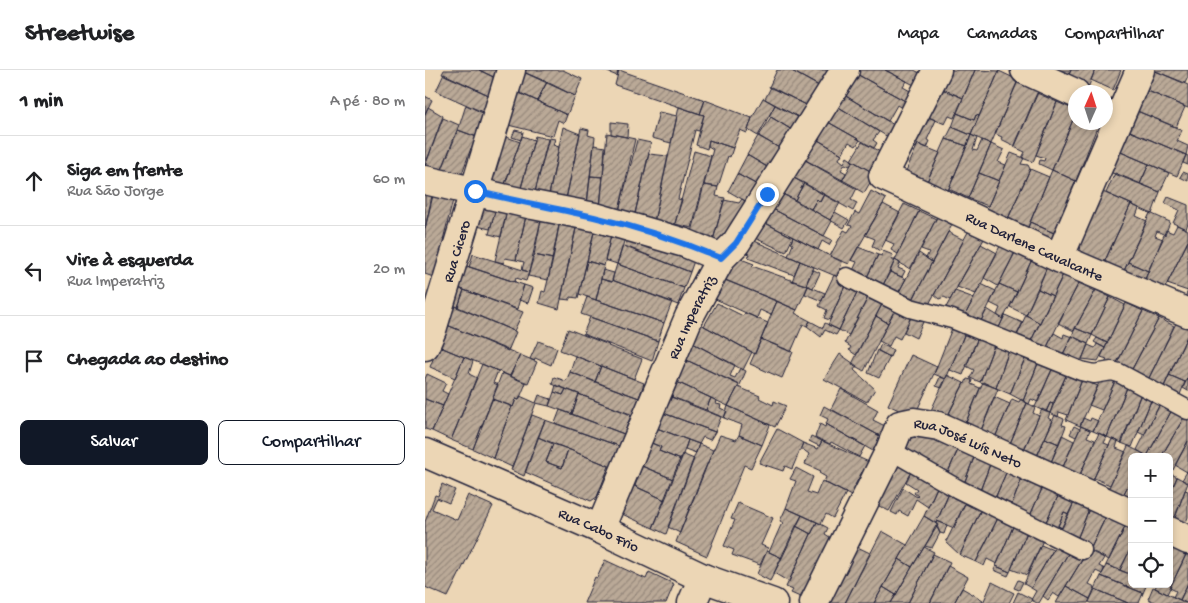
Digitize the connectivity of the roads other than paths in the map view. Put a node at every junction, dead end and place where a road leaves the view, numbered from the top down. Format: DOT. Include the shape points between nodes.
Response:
graph roads {
  1 [pos="511,70"];
  2 [pos="845,70"];
  3 [pos="937,70"];
  4 [pos="1025,70"];
  5 [pos="1140,70"];
  6 [pos="1068,91"];
  7 [pos="1113,113"];
  8 [pos="1107,130"];
  9 [pos="425,180"];
  10 [pos="475,191"];
  11 [pos="721,258"];
  12 [pos="1059,258"];
  13 [pos="847,276"];
  14 [pos="1188,313"];
  15 [pos="425,346"];
  16 [pos="1188,410"];
  17 [pos="890,450"];
  18 [pos="425,453"];
  19 [pos="1128,512"];
  20 [pos="600,530"];
  21 [pos="1173,533"];
  22 [pos="1188,540"];
  23 [pos="1082,550"];
  24 [pos="703,578"];
  25 [pos="693,603"];
  26 [pos="773,603"];
  27 [pos="814,603"];
  1 -- 10 [label="street, Rua Cicero"];
  2 -- 11 [label="street, Rua Imperatriz" via="736,243"];
  3 -- 12 [label="street, Rua Darlene Cavalcante" via="883,176"];
  4 -- 6 [label="street"];
  5 -- 7 [label="street"];
  8 -- 12 [label="street"];
  9 -- 10 [label="street"];
  10 -- 11 [label="street" via="595,217 685,243"];
  10 -- 15 [label="street, Rua Cicero"];
  11 -- 20 [label="street, Rua Imperatriz" via="689,317"];
  12 -- 14 [label="street, Rua Darlene Cavalcante"];
  13 -- 16 [label="lane" via="910,308 952,319 1081,371 1119,373"];
  17 -- 19 [label="street, Rua José Luís Neto" via="900,424 914,422 939,426"];
  17 -- 23 [label="lane" via="958,489"];
  17 -- 27 [label="street, Rua José Luís Neto"];
  18 -- 20 [label="street, Rua Cabo Frio"];
  20 -- 24 [label="street, Rua Cabo Frio"];
  21 -- 22 [label="street"];
  24 -- 25 [label="street"];
  24 -- 26 [label="street, Rua Cabo Frio"];
}
